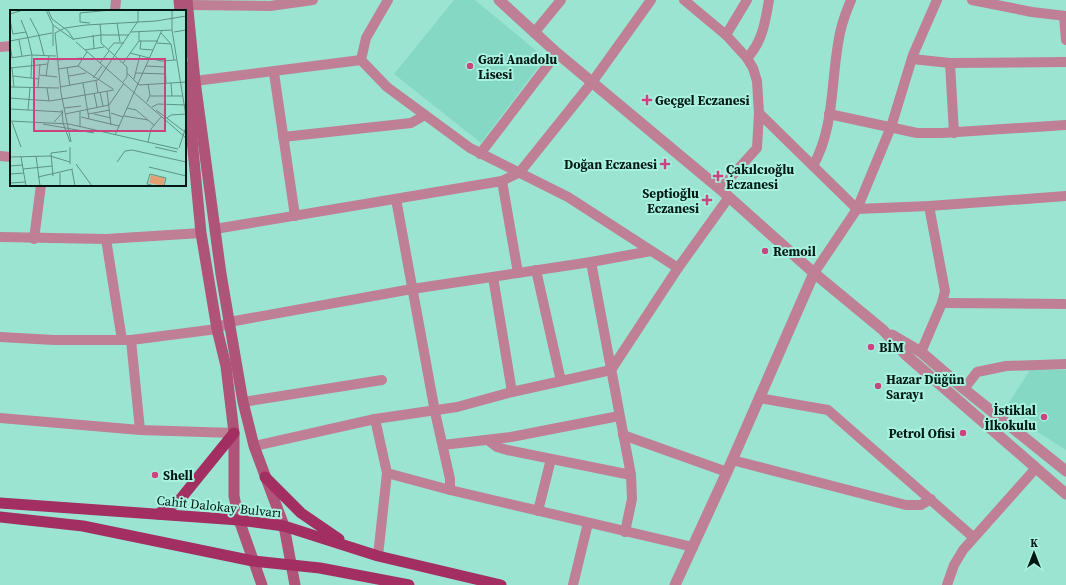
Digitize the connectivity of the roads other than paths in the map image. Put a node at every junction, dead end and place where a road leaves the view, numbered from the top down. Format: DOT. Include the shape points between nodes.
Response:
graph roads {
  1 [pos="116,0"];
  2 [pos="313,0"];
  3 [pos="388,0"];
  4 [pos="499,0"];
  5 [pos="561,0"];
  6 [pos="651,0"];
  7 [pos="684,0"];
  8 [pos="747,0"];
  9 [pos="769,0"];
  10 [pos="851,0"];
  11 [pos="936,0"];
  12 [pos="972,0"];
  13 [pos="184,4"];
  14 [pos="115,10"];
  15 [pos="1065,16"];
  16 [pos="534,32"];
  17 [pos="186,35"];
  18 [pos="726,35"];
  19 [pos="1066,40"];
  20 [pos="10,46"];
  21 [pos="0,47"];
  22 [pos="557,53"];
  23 [pos="747,58"];
  24 [pos="912,59"];
  25 [pos="361,60"];
  26 [pos="1066,62"];
  27 [pos="950,63"];
  28 [pos="186,70"];
  29 [pos="274,72"];
  30 [pos="593,81"];
  31 [pos="189,82"];
  32 [pos="759,113"];
  33 [pos="830,114"];
  34 [pos="425,116"];
  35 [pos="1066,124"];
  36 [pos="891,127"];
  37 [pos="954,133"];
  38 [pos="283,137"];
  39 [pos="189,145"];
  40 [pos="480,154"];
  41 [pos="0,156"];
  42 [pos="10,157"];
  43 [pos="813,166"];
  44 [pos="520,172"];
  45 [pos="502,181"];
  46 [pos="42,186"];
  47 [pos="720,189"];
  48 [pos="1066,196"];
  49 [pos="729,197"];
  50 [pos="396,199"];
  51 [pos="929,206"];
  52 [pos="857,209"];
  53 [pos="295,216"];
  54 [pos="215,229"];
  55 [pos="201,234"];
  56 [pos="0,237"];
  57 [pos="34,238"];
  58 [pos="106,239"];
  59 [pos="651,251"];
  60 [pos="591,262"];
  61 [pos="678,268"];
  62 [pos="536,270"];
  63 [pos="518,273"];
  64 [pos="814,273"];
  65 [pos="493,277"];
  66 [pos="412,289"];
  67 [pos="942,303"];
  68 [pos="1066,304"];
  69 [pos="229,322"];
  70 [pos="217,329"];
  71 [pos="883,330"];
  72 [pos="0,337"];
  73 [pos="126,340"];
  74 [pos="921,352"];
  75 [pos="1066,364"];
  76 [pos="611,370"];
  77 [pos="382,380"];
  78 [pos="561,381"];
  79 [pos="964,389"];
  80 [pos="512,392"];
  81 [pos="759,398"];
  82 [pos="243,402"];
  83 [pos="435,412"];
  84 [pos="620,416"];
  85 [pos="0,418"];
  86 [pos="375,419"];
  87 [pos="140,430"];
  88 [pos="234,433"];
  89 [pos="623,435"];
  90 [pos="488,440"];
  91 [pos="443,445"];
  92 [pos="254,446"];
  93 [pos="551,459"];
  94 [pos="732,460"];
  95 [pos="1036,468"];
  96 [pos="1066,471"];
  97 [pos="726,472"];
  98 [pos="387,473"];
  99 [pos="631,475"];
  100 [pos="265,477"];
  101 [pos="450,490"];
  102 [pos="1066,494"];
  103 [pos="931,499"];
  104 [pos="0,503"];
  105 [pos="538,511"];
  106 [pos="158,514"];
  107 [pos="0,517"];
  108 [pos="239,520"];
  109 [pos="588,523"];
  110 [pos="284,526"];
  111 [pos="626,532"];
  112 [pos="973,538"];
  113 [pos="348,546"];
  114 [pos="693,547"];
  115 [pos="378,556"];
  116 [pos="253,561"];
  117 [pos="291,566"];
  118 [pos="380,579"];
  119 [pos="262,585"];
  120 [pos="295,585"];
  121 [pos="363,585"];
  122 [pos="409,585"];
  123 [pos="500,585"];
  124 [pos="573,585"];
  125 [pos="675,585"];
  126 [pos="947,585"];
  1 -- 14 [label="street"];
  2 -- 13 [label="street" via="270,6"];
  3 -- 25 [label="street" via="366,38"];
  4 -- 16 [label="street"];
  5 -- 16 [label="street"];
  6 -- 30 [label="street"];
  7 -- 18 [label="street"];
  8 -- 18 [label="street"];
  9 -- 23 [label="street" via="762,35"];
  10 -- 33 [label="street" via="837,45"];
  11 -- 24 [label="street"];
  12 -- 15 [label="street"];
  15 -- 19 [label="street"];
  16 -- 22 [label="street"];
  17 -- 31 [label="main road"];
  18 -- 23 [label="street"];
  20 -- 21 [label="street"];
  22 -- 30 [label="street"];
  22 -- 40 [label="street"];
  23 -- 32 [label="street" via="757,81"];
  24 -- 27 [label="street"];
  24 -- 36 [label="street"];
  25 -- 29 [label="street"];
  25 -- 34 [label="street" via="387,87"];
  26 -- 27 [label="street"];
  27 -- 37 [label="street"];
  28 -- 31 [label="main road"];
  29 -- 31 [label="street"];
  29 -- 38 [label="street"];
  30 -- 44 [label="street"];
  30 -- 47 [label="street"];
  31 -- 39 [label="main road"];
  31 -- 54 [label="main road"];
  32 -- 43 [label="street"];
  32 -- 47 [label="street" via="757,148"];
  33 -- 36 [label="street"];
  33 -- 43 [label="street" via="823,142"];
  34 -- 38 [label="street" via="411,123"];
  34 -- 40 [label="street"];
  35 -- 37 [label="street"];
  36 -- 37 [label="street" via="917,133"];
  36 -- 52 [label="street"];
  38 -- 53 [label="street"];
  39 -- 55 [label="main road"];
  40 -- 44 [label="street"];
  41 -- 42 [label="street"];
  43 -- 52 [label="street"];
  44 -- 45 [label="street"];
  44 -- 59 [label="street" via="568,196"];
  45 -- 50 [label="street"];
  45 -- 63 [label="street"];
  46 -- 57 [label="street"];
  47 -- 49 [label="street"];
  48 -- 51 [label="street"];
  49 -- 61 [label="street"];
  49 -- 64 [label="street"];
  50 -- 53 [label="street"];
  50 -- 66 [label="street"];
  51 -- 52 [label="street"];
  51 -- 67 [label="street" via="945,291"];
  52 -- 64 [label="street"];
  53 -- 54 [label="street"];
  54 -- 69 [label="main road"];
  55 -- 58 [label="street"];
  55 -- 70 [label="main road"];
  56 -- 57 [label="street"];
  57 -- 58 [label="street"];
  58 -- 73 [label="street"];
  59 -- 60 [label="street"];
  59 -- 61 [label="street"];
  60 -- 62 [label="street"];
  60 -- 76 [label="street"];
  61 -- 76 [label="street"];
  62 -- 63 [label="street"];
  62 -- 78 [label="street"];
  63 -- 65 [label="street"];
  64 -- 71 [label="street"];
  64 -- 81 [label="street"];
  65 -- 66 [label="street"];
  65 -- 80 [label="street"];
  66 -- 69 [label="street"];
  66 -- 83 [label="street"];
  67 -- 68 [label="street"];
  67 -- 74 [label="street"];
  69 -- 70 [label="street"];
  69 -- 82 [label="main road"];
  70 -- 73 [label="street"];
  70 -- 88 [label="main road" via="226,366"];
  71 -- 74 [label="street"];
  71 -- 95 [label="street" via="906,355"];
  72 -- 73 [label="street"];
  73 -- 87 [label="street"];
  74 -- 79 [label="street"];
  75 -- 79 [label="street" via="1006,366 977,372"];
  76 -- 78 [label="street"];
  76 -- 84 [label="street"];
  77 -- 82 [label="street"];
  78 -- 80 [label="street"];
  79 -- 96 [label="street"];
  80 -- 83 [label="street"];
  81 -- 94 [label="street"];
  81 -- 103 [label="street" via="828,410"];
  82 -- 92 [label="main road"];
  83 -- 86 [label="street"];
  83 -- 91 [label="street"];
  84 -- 89 [label="street"];
  84 -- 90 [label="street"];
  85 -- 87 [label="street"];
  86 -- 92 [label="street"];
  86 -- 98 [label="street"];
  87 -- 88 [label="street"];
  88 -- 106 [label="main road" via="178,502"];
  88 -- 108 [label="main road" via="234,496"];
  89 -- 97 [label="street"];
  89 -- 99 [label="street"];
  90 -- 91 [label="street"];
  90 -- 93 [label="street" via="502,448"];
  91 -- 101 [label="street"];
  92 -- 100 [label="main road"];
  93 -- 99 [label="street"];
  93 -- 105 [label="street"];
  94 -- 97 [label="street"];
  94 -- 103 [label="street" via="906,505 921,505"];
  95 -- 102 [label="street"];
  95 -- 112 [label="street"];
  97 -- 114 [label="street"];
  98 -- 101 [label="street"];
  98 -- 115 [label="street"];
  99 -- 111 [label="street" via="632,499"];
  100 -- 110 [label="main road"];
  100 -- 113 [label="main road" via="301,513"];
  101 -- 105 [label="street"];
  103 -- 112 [label="street"];
  104 -- 106 [label="main road, Cahit Dalokay Bulvarı"];
  105 -- 109 [label="street"];
  106 -- 108 [label="main road, Cahit Dalokay Bulvarı"];
  107 -- 116 [label="main road" via="83,526"];
  108 -- 110 [label="main road, Cahit Dalokay Bulvarı"];
  108 -- 116 [label="main road"];
  109 -- 111 [label="street"];
  109 -- 124 [label="street"];
  110 -- 113 [label="main road, Cahit Dalokay Bulvarı"];
  110 -- 117 [label="main road"];
  111 -- 114 [label="street"];
  112 -- 126 [label="street" via="954,565"];
  113 -- 115 [label="main road, Cahit Dalokay Bulvarı"];
  114 -- 125 [label="street"];
  115 -- 123 [label="main road, Cahit Dalokay Bulvarı"];
  116 -- 117 [label="main road"];
  116 -- 119 [label="main road"];
  117 -- 118 [label="main road" via="320,568"];
  117 -- 120 [label="main road"];
  118 -- 121 [label="main road"];
  118 -- 122 [label="main road"];
}
